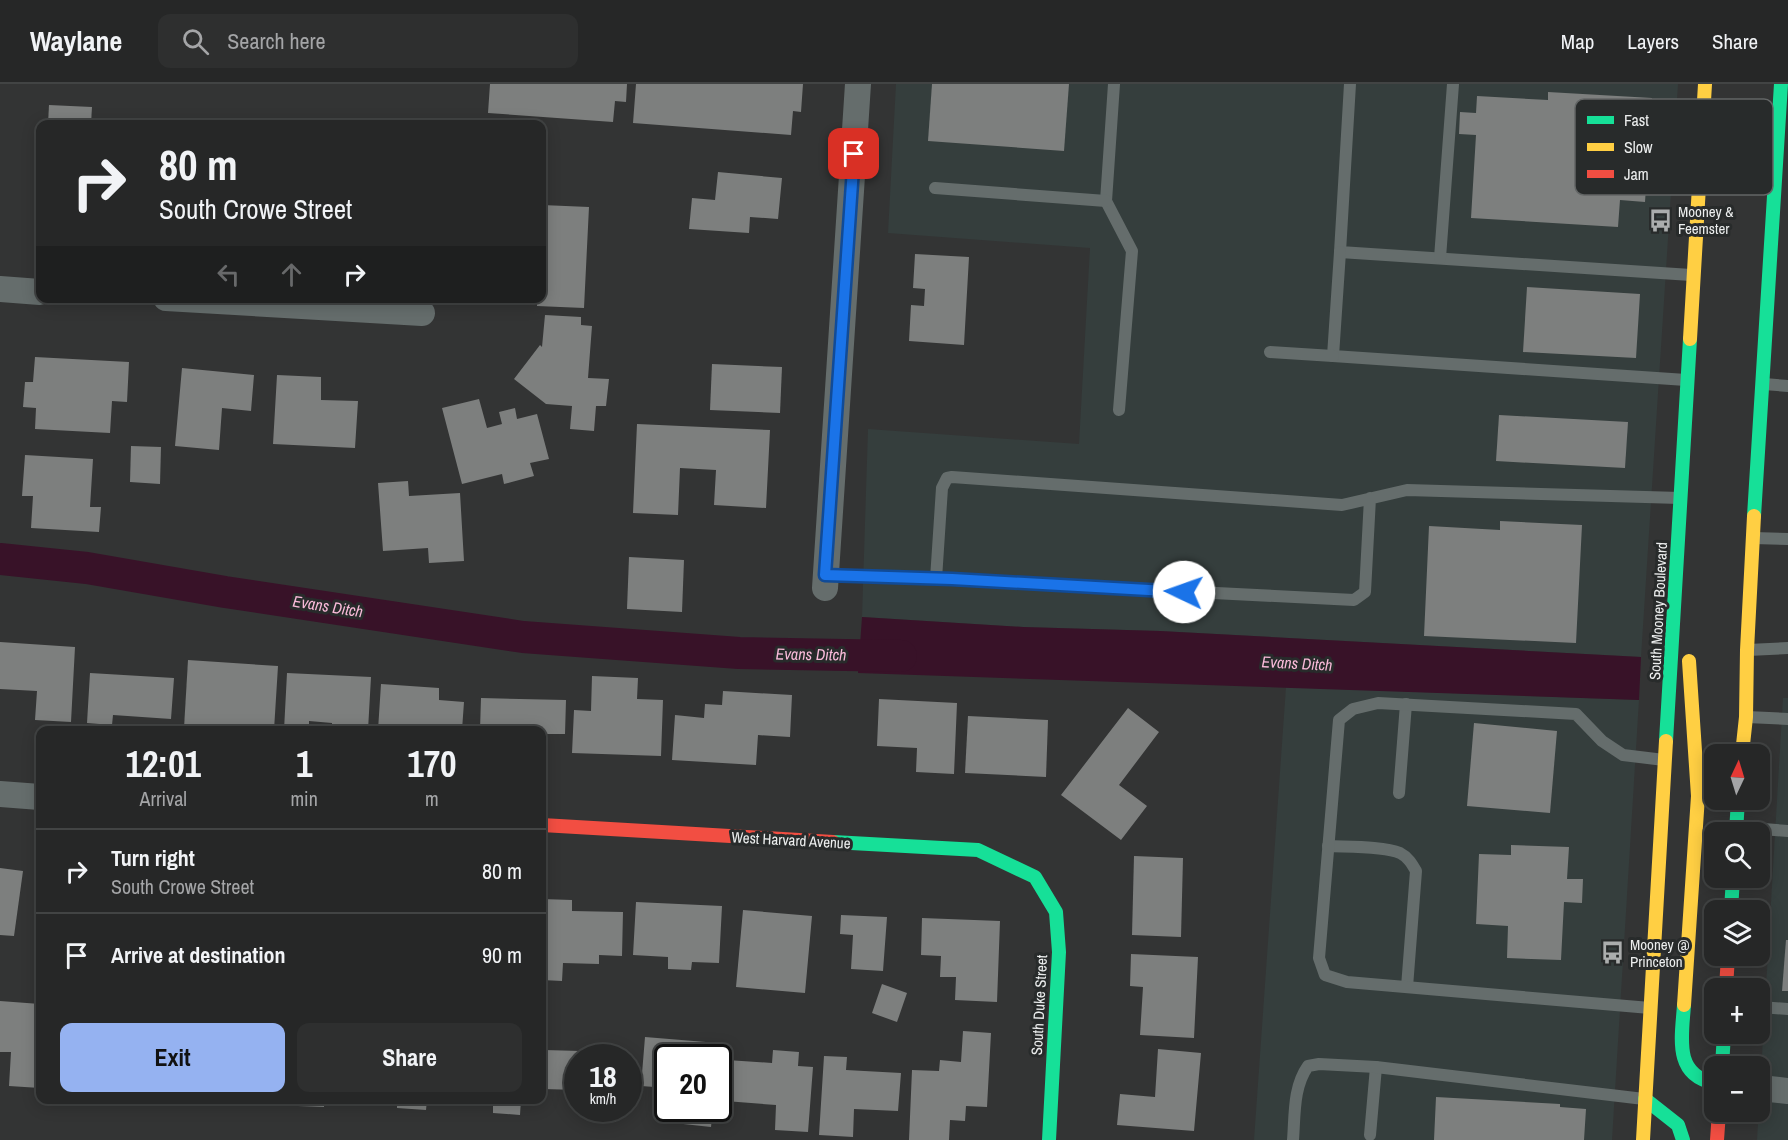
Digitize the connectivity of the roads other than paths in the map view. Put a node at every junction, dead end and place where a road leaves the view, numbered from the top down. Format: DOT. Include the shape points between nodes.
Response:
graph roads {
  1 [pos="858,84"];
  2 [pos="1114,84"];
  3 [pos="1350,84"];
  4 [pos="1453,84"];
  5 [pos="1705,84"];
  6 [pos="1781,84"];
  7 [pos="1704,99"];
  8 [pos="935,188"];
  9 [pos="1699,195"];
  10 [pos="1106,201"];
  11 [pos="1781,207"];
  12 [pos="1340,252"];
  13 [pos="1440,258"];
  14 [pos="1694,275"];
  15 [pos="0,289"];
  16 [pos="36,292"];
  17 [pos="251,303"];
  18 [pos="422,313"];
  19 [pos="1270,352"];
  20 [pos="1333,356"];
  21 [pos="1688,380"];
  22 [pos="1763,384"];
  23 [pos="1788,386"];
  24 [pos="1119,410"];
  25 [pos="1370,498"];
  26 [pos="1681,498"];
  27 [pos="1680,521"];
  28 [pos="1753,537"];
  29 [pos="1788,539"];
  30 [pos="936,579"];
  31 [pos="825,582"];
  32 [pos="1687,629"];
  33 [pos="1788,648"];
  34 [pos="1747,650"];
  35 [pos="1689,653"];
  36 [pos="1406,704"];
  37 [pos="1746,717"];
  38 [pos="1788,719"];
  39 [pos="1743,744"];
  40 [pos="1665,760"];
  41 [pos="1399,793"];
  42 [pos="0,794"];
  43 [pos="36,796"];
  44 [pos="546,825"];
  45 [pos="1770,831"];
  46 [pos="1788,831"];
  47 [pos="1328,846"];
  48 [pos="1035,876"];
  49 [pos="1407,987"];
  50 [pos="1770,1007"];
  51 [pos="1651,1008"];
  52 [pos="1788,1009"];
  53 [pos="1376,1067"];
  54 [pos="1704,1080"];
  55 [pos="1770,1089"];
  56 [pos="1788,1090"];
  57 [pos="1645,1099"];
  58 [pos="1718,1122"];
  59 [pos="1370,1134"];
  60 [pos="1049,1140"];
  61 [pos="1293,1140"];
  62 [pos="1643,1140"];
  63 [pos="1683,1140"];
  64 [pos="1717,1140"];
  1 -- 31 [label="street"];
  2 -- 10 [label="lane"];
  3 -- 12 [label="lane"];
  4 -- 13 [label="lane"];
  5 -- 7 [label="main road, South Mooney Boulevard"];
  6 -- 11 [label="main road"];
  8 -- 10 [label="lane"];
  9 -- 14 [label="main road, South Mooney Boulevard"];
  10 -- 24 [label="lane" via="1132,251"];
  11 -- 22 [label="main road"];
  12 -- 13 [label="lane"];
  12 -- 20 [label="lane"];
  13 -- 14 [label="lane"];
  14 -- 21 [label="main road, South Mooney Boulevard"];
  15 -- 16 [label="street"];
  17 -- 18 [label="street"];
  19 -- 20 [label="lane"];
  20 -- 21 [label="lane"];
  21 -- 26 [label="main road, South Mooney Boulevard"];
  22 -- 23 [label="lane"];
  22 -- 28 [label="main road"];
  25 -- 26 [label="lane" via="1407,490"];
  25 -- 30 [label="lane" via="1365,592 1354,600"];
  25 -- 30 [label="lane" via="1342,505 952,477 947,478 942,488"];
  26 -- 27 [label="main road, South Mooney Boulevard"];
  27 -- 32 [label="main road"];
  27 -- 40 [label="main road, South Mooney Boulevard"];
  28 -- 29 [label="lane"];
  28 -- 34 [label="main road"];
  30 -- 31 [label="lane"];
  33 -- 34 [label="lane"];
  34 -- 37 [label="main road"];
  35 -- 54 [label="main road" via="1698,796 1682,1043 1683,1060 1694,1076"];
  36 -- 40 [label="lane" via="1576,714 1602,741 1623,755"];
  36 -- 41 [label="lane"];
  36 -- 47 [label="lane" via="1361,707 1339,720"];
  37 -- 38 [label="lane"];
  37 -- 39 [label="main road"];
  40 -- 51 [label="main road, South Mooney Boulevard"];
  42 -- 43 [label="street"];
  44 -- 48 [label="main road, West Harvard Avenue" via="978,850"];
  45 -- 46 [label="lane"];
  47 -- 49 [label="lane" via="1319,958 1325,975 1347,982"];
  47 -- 49 [label="lane" via="1389,850 1401,853 1413,865 1416,871"];
  48 -- 60 [label="main road, South Duke Street" via="1056,912 1059,952"];
  49 -- 51 [label="lane"];
  50 -- 52 [label="lane"];
  51 -- 57 [label="main road, South Mooney Boulevard"];
  53 -- 57 [label="lane"];
  53 -- 59 [label="lane"];
  53 -- 61 [label="lane" via="1308,1066 1300,1076"];
  55 -- 56 [label="street"];
  57 -- 62 [label="main road, South Mooney Boulevard"];
  57 -- 63 [label="main road" via="1678,1125"];
  58 -- 64 [label="main road"];
}
